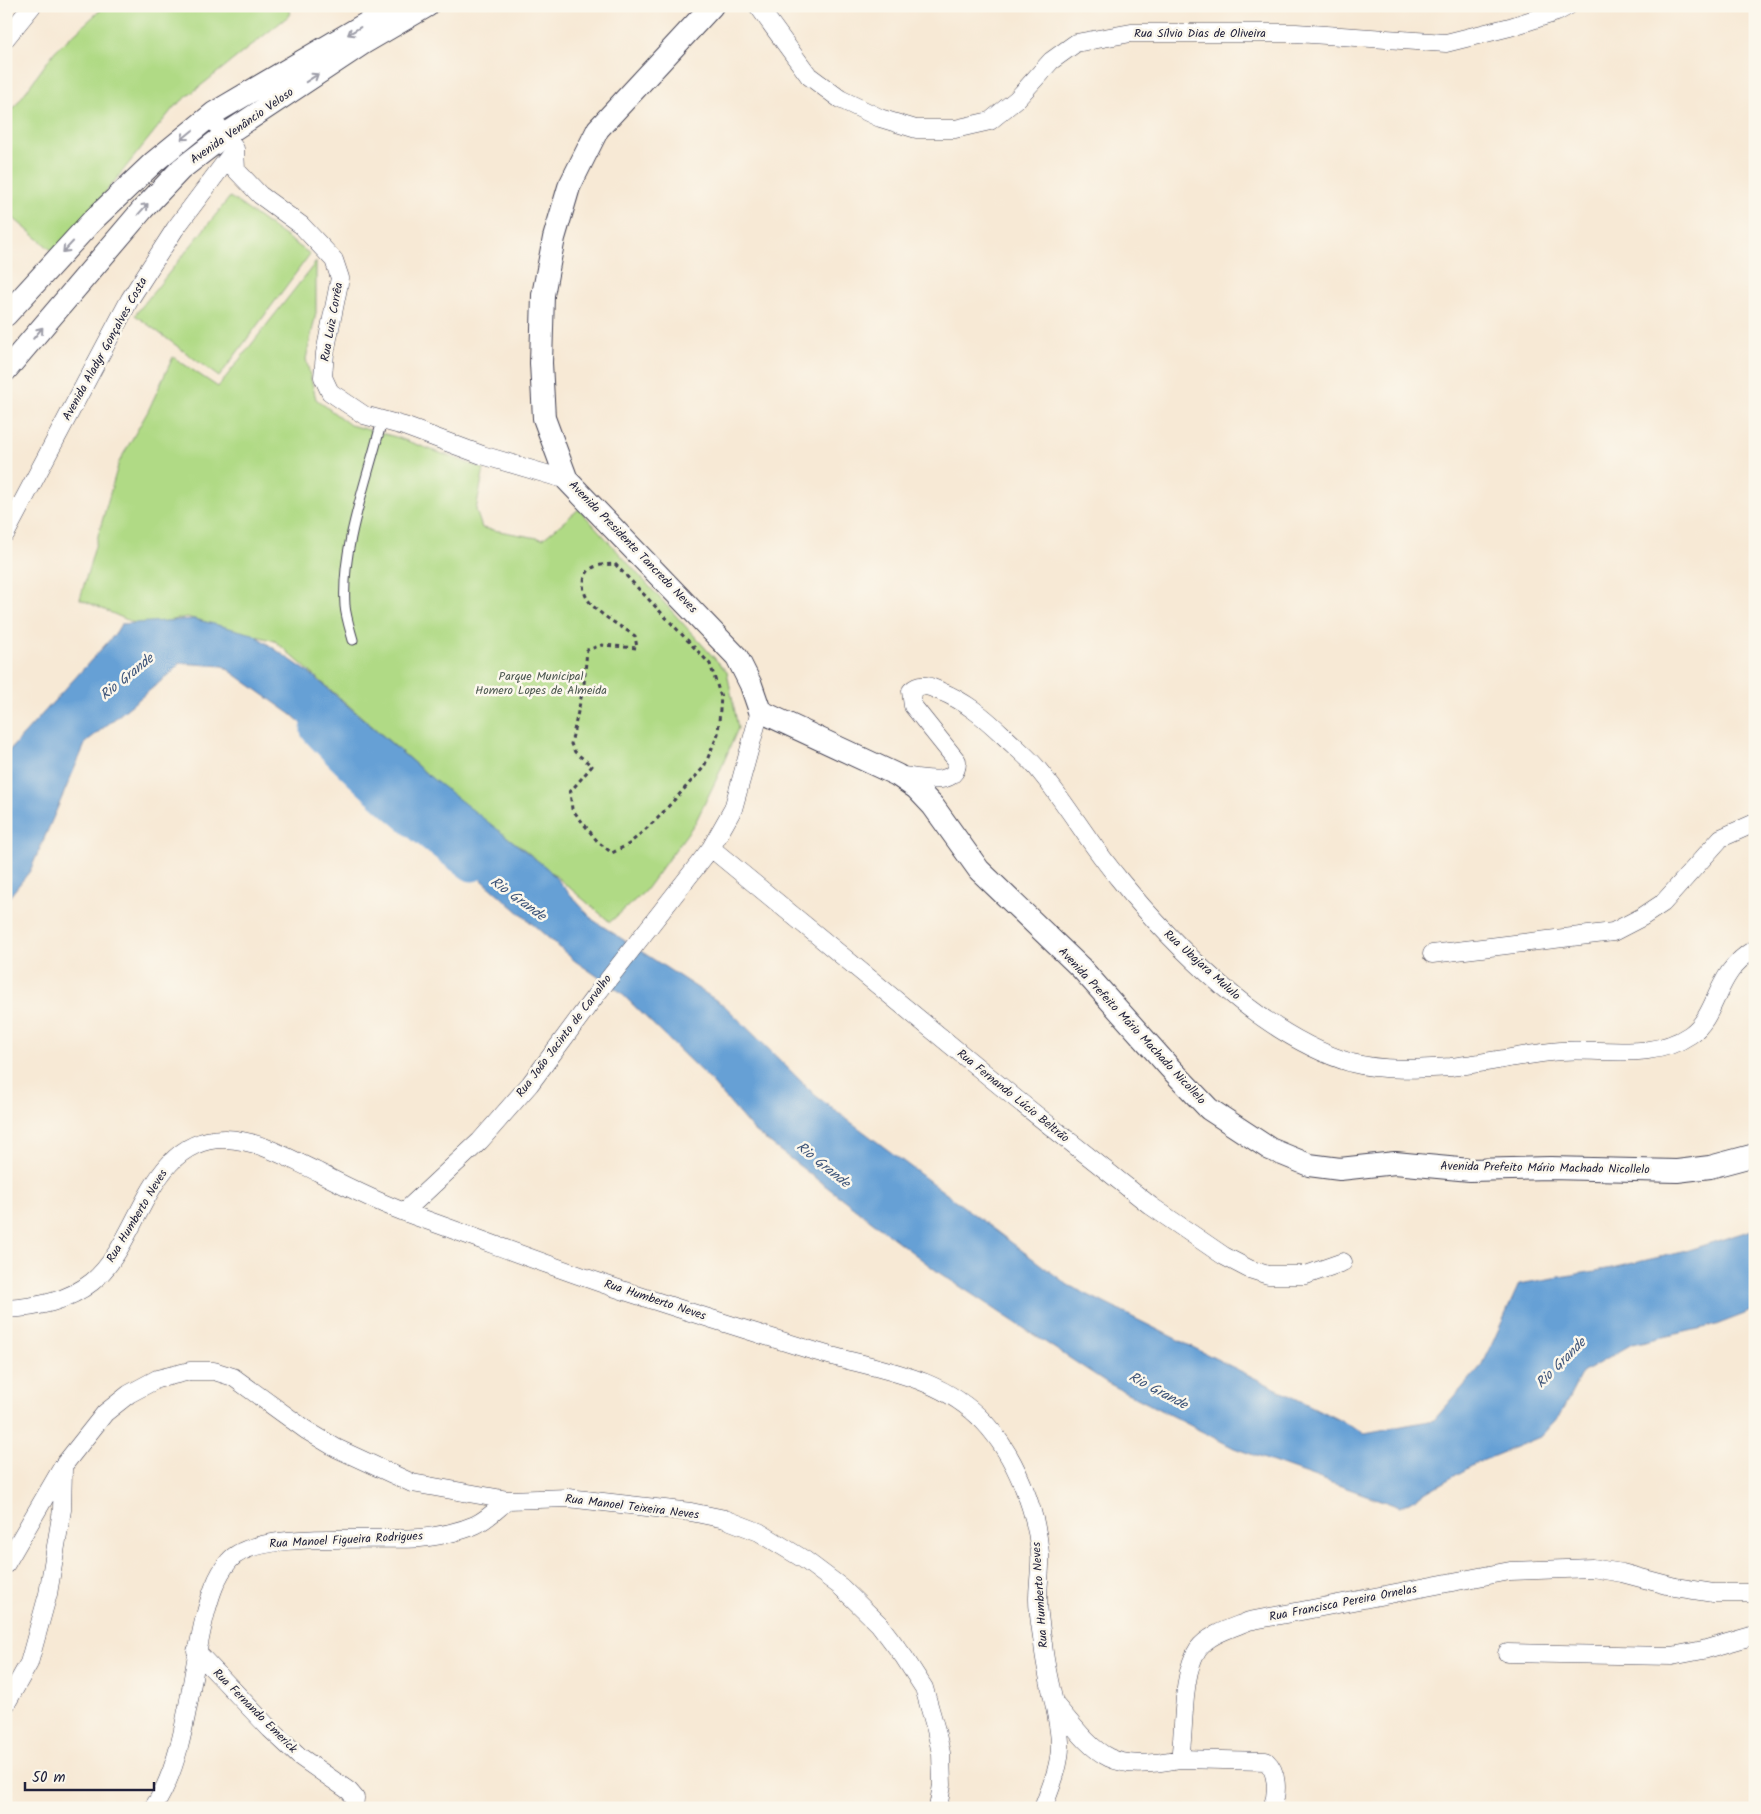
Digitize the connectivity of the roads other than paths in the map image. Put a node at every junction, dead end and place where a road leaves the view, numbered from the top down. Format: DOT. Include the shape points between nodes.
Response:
graph roads {
  1 [pos="32,6"];
  2 [pos="396,6"];
  3 [pos="427,6"];
  4 [pos="712,6"];
  5 [pos="758,6"];
  6 [pos="1568,6"];
  7 [pos="6,38"];
  8 [pos="210,117"];
  9 [pos="230,142"];
  10 [pos="6,315"];
  11 [pos="6,370"];
  12 [pos="382,420"];
  13 [pos="567,480"];
  14 [pos="6,533"];
  15 [pos="353,640"];
  16 [pos="760,711"];
  17 [pos="897,775"];
  18 [pos="1755,823"];
  19 [pos="711,848"];
  20 [pos="1755,949"];
  21 [pos="1432,954"];
  22 [pos="1755,1155"];
  23 [pos="404,1212"];
  24 [pos="1343,1262"];
  25 [pos="6,1309"];
  26 [pos="63,1466"];
  27 [pos="508,1500"];
  28 [pos="6,1564"];
  29 [pos="1755,1593"];
  30 [pos="1755,1635"];
  31 [pos="196,1651"];
  32 [pos="1507,1653"];
  33 [pos="1054,1703"];
  34 [pos="6,1704"];
  35 [pos="1180,1759"];
  36 [pos="153,1808"];
  37 [pos="354,1808"];
  38 [pos="938,1808"];
  39 [pos="1044,1808"];
  40 [pos="1272,1808"];
  1 -- 7 [label="street"];
  2 -- 8 [label="street, Avenida Venâncio Veloso, one-way"];
  9 -- 3 [label="street, Avenida Venâncio Veloso, one-way" via="362,44"];
  4 -- 13 [label="street, Avenida Presidente Tancredo Neves" via="598,128 569,187 554,238 543,295 541,363 544,418"];
  5 -- 6 [label="street, Rua Sílvio Dias de Oliveira" via="810,76 840,99 880,118 916,129 955,130 990,121 1017,99 1051,60 1076,43 1131,33 1296,33 1446,43 1510,27"];
  8 -- 9 [label="street"];
  8 -- 10 [label="street, Avenida Venâncio Veloso, one-way" via="154,162 92,221"];
  11 -- 9 [label="street, Avenida Venâncio Veloso, one-way" via="181,169"];
  9 -- 12 [label="street, Rua Luiz Corrêa" via="236,170 260,195 301,225 334,260 340,278 324,353 323,377 330,392 344,403 364,415"];
  9 -- 14 [label="street, Avenida Aladyr Gonçalves Costa" via="130,299"];
  12 -- 13 [label="street, Rua Luiz Corrêa"];
  12 -- 15 [label="lane" via="351,541 346,575 345,607"];
  13 -- 16 [label="street, Avenida Presidente Tancredo Neves" via="737,657"];
  16 -- 17 [label="street, Avenida Prefeito Mário Machado Nicollelo"];
  16 -- 19 [label="street" via="732,809"];
  17 -- 20 [label="street, Rua Ubajara Mululo" via="938,780 949,778 958,767 958,761 913,706 911,691 922,684 964,703 987,720 1040,771 1117,877 1165,932 1222,986 1273,1024 1352,1063 1381,1068 1451,1067 1563,1051 1647,1051 1665,1046 1691,1035 1705,1019 1724,978 1742,956"];
  17 -- 22 [label="street, Avenida Prefeito Mário Machado Nicollelo" via="934,806 979,870 1081,968 1156,1054 1210,1109 1270,1149 1309,1165 1340,1168 1395,1163 1470,1170 1677,1171 1710,1167"];
  18 -- 21 [label="street" via="1721,838 1663,903 1613,932"];
  19 -- 23 [label="street, Rua João Jacinto de Carvalho" via="530,1084 480,1141"];
  19 -- 24 [label="street, Rua Fernando Lúcio Beltrão" via="1015,1098 1151,1206 1224,1256 1268,1275 1306,1275"];
  23 -- 25 [label="street, Rua Humberto Neves" via="268,1148 224,1139 202,1142 167,1164 112,1260 93,1282 65,1299"];
  23 -- 33 [label="street, Rua Humberto Neves" via="632,1294 817,1352 890,1370 934,1385 960,1401 985,1423 1012,1464 1029,1500 1040,1554 1038,1603 1044,1657"];
  26 -- 27 [label="street, Rua Manoel Teixeira Neves" via="105,1414 128,1394 158,1379 190,1371 214,1371 233,1377 306,1430 373,1466 412,1483"];
  26 -- 28 [label="street, Rua Manoel Teixeira Neves"];
  26 -- 34 [label="street" via="62,1510 48,1594 29,1663"];
  27 -- 31 [label="street, Rua Manoel Figueira Rodrigues" via="490,1517 475,1525 421,1538 291,1540 245,1550 230,1559 219,1577"];
  27 -- 38 [label="street, Rua Manoel Teixeira Neves" via="568,1498 725,1519 759,1532 805,1560 841,1587 879,1624 924,1688 941,1752 942,1785"];
  29 -- 35 [label="street, Rua Francisca Pereira Ornelas" via="1713,1593 1592,1568 1510,1571 1249,1621 1220,1633 1199,1648 1192,1662 1183,1714"];
  30 -- 32 [label="street" via="1672,1656"];
  31 -- 36 [label="street, Rua Manoel Figueira Rodrigues" via="171,1772"];
  31 -- 37 [label="street, Rua Fernando Emerick" via="299,1756 349,1792 355,1798"];
  33 -- 35 [label="street" via="1091,1748 1113,1761 1136,1764"];
  33 -- 39 [label="street, Rua Humberto Neves" via="1060,1743"];
  35 -- 40 [label="street" via="1266,1761 1275,1775"];
}
